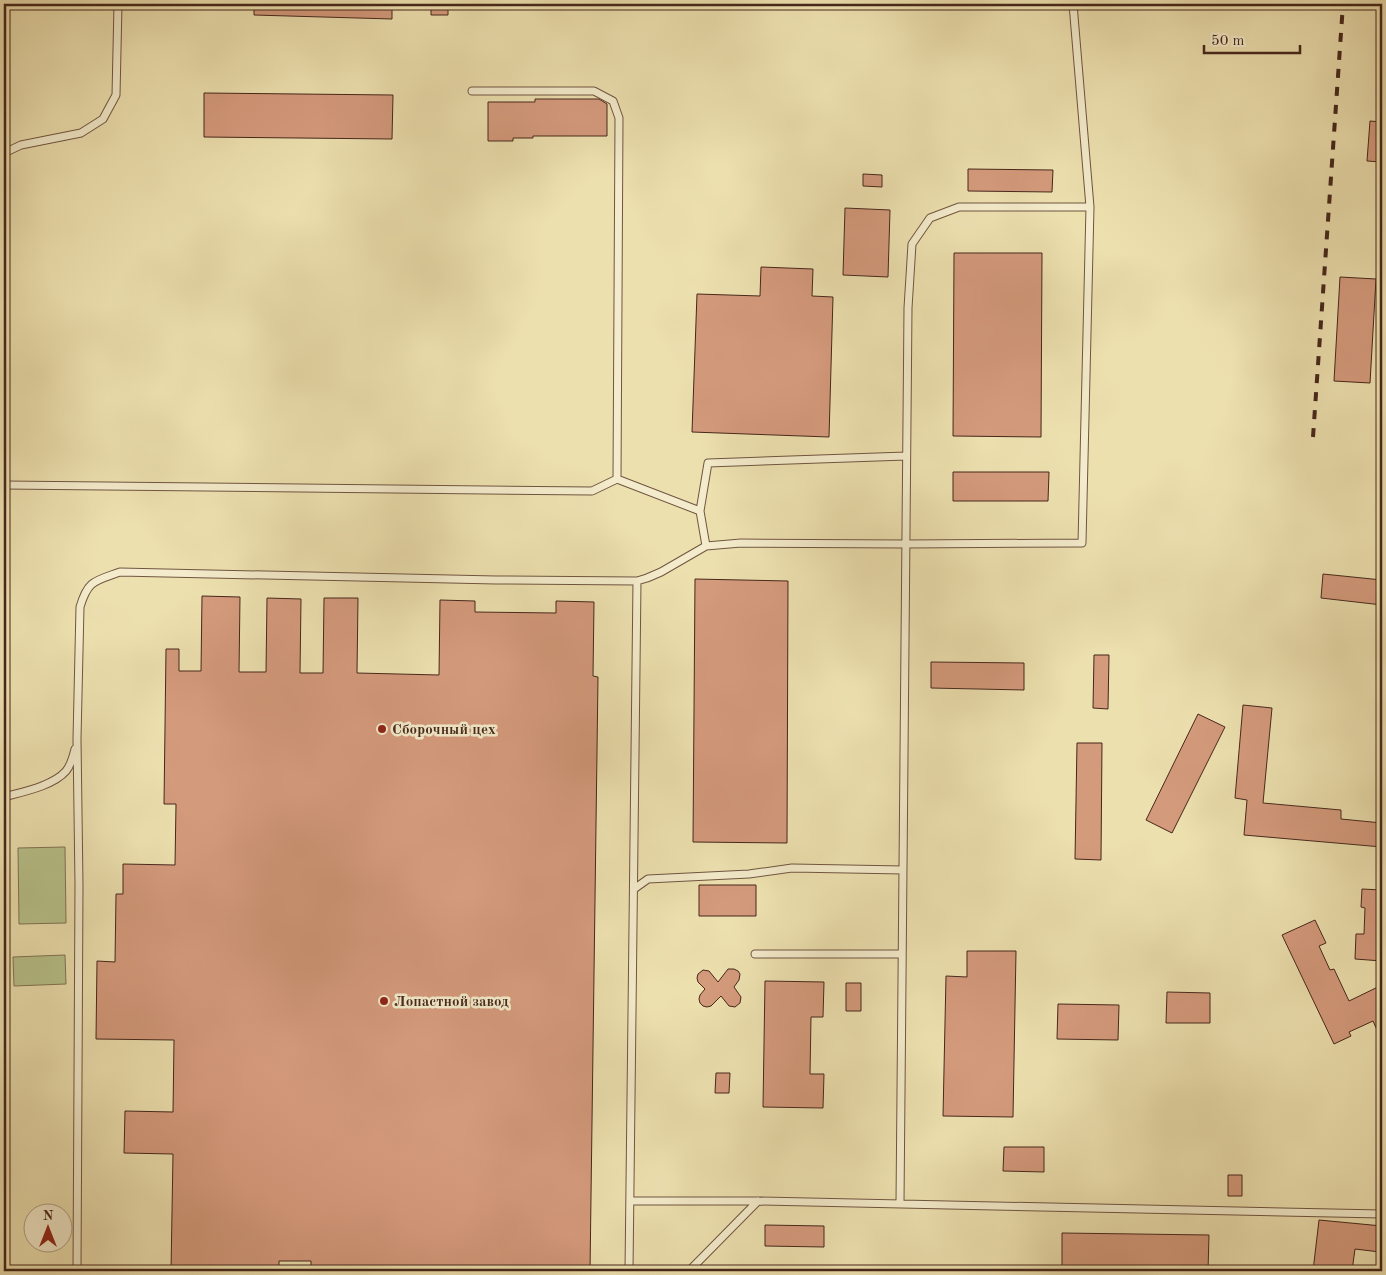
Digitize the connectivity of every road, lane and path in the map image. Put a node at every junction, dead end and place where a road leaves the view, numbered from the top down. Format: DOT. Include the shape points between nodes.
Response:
graph roads {
  1 [pos="118,4"];
  2 [pos="1074,4"];
  3 [pos="472,91"];
  4 [pos="4,153"];
  5 [pos="1090,207"];
  6 [pos="906,456"];
  7 [pos="617,479"];
  8 [pos="4,485"];
  9 [pos="700,511"];
  10 [pos="906,544"];
  11 [pos="706,546"];
  12 [pos="637,580"];
  13 [pos="78,739"];
  14 [pos="4,798"];
  15 [pos="634,868"];
  16 [pos="903,870"];
  17 [pos="648,879"];
  18 [pos="634,889"];
  19 [pos="755,954"];
  20 [pos="902,954"];
  21 [pos="758,1200"];
  22 [pos="630,1201"];
  23 [pos="900,1204"];
  24 [pos="1382,1214"];
  25 [pos="78,1271"];
  26 [pos="629,1271"];
  27 [pos="689,1271"];
  1 -- 4 [label="lane" via="116,95 103,120 81,133 21,145"];
  2 -- 5 [label="lane"];
  3 -- 7 [label="lane" via="594,91 613,101 619,118"];
  5 -- 6 [label="lane" via="959,207 930,218 912,244"];
  5 -- 10 [label="lane" via="1082,542"];
  6 -- 9 [label="lane" via="708,464"];
  6 -- 10 [label="lane"];
  7 -- 8 [label="lane" via="592,491"];
  7 -- 9 [label="lane"];
  9 -- 11 [label="lane"];
  10 -- 11 [label="lane" via="741,542"];
  10 -- 16 [label="lane"];
  11 -- 12 [label="lane" via="661,572"];
  12 -- 13 [label="lane" via="120,572 92,583 80,607"];
  12 -- 15 [label="lane"];
  13 -- 14 [label="lane" via="65,772 39,787"];
  13 -- 25 [label="lane"];
  15 -- 17 [label="lane" via="640,876"];
  15 -- 18 [label="lane"];
  16 -- 17 [label="lane" via="792,868 749,874"];
  16 -- 20 [label="lane"];
  17 -- 18 [label="lane"];
  18 -- 22 [label="lane"];
  19 -- 20 [label="lane"];
  20 -- 23 [label="lane"];
  21 -- 22 [label="lane"];
  21 -- 23 [label="lane"];
  21 -- 27 [label="lane"];
  22 -- 26 [label="lane"];
  23 -- 24 [label="lane"];
}
